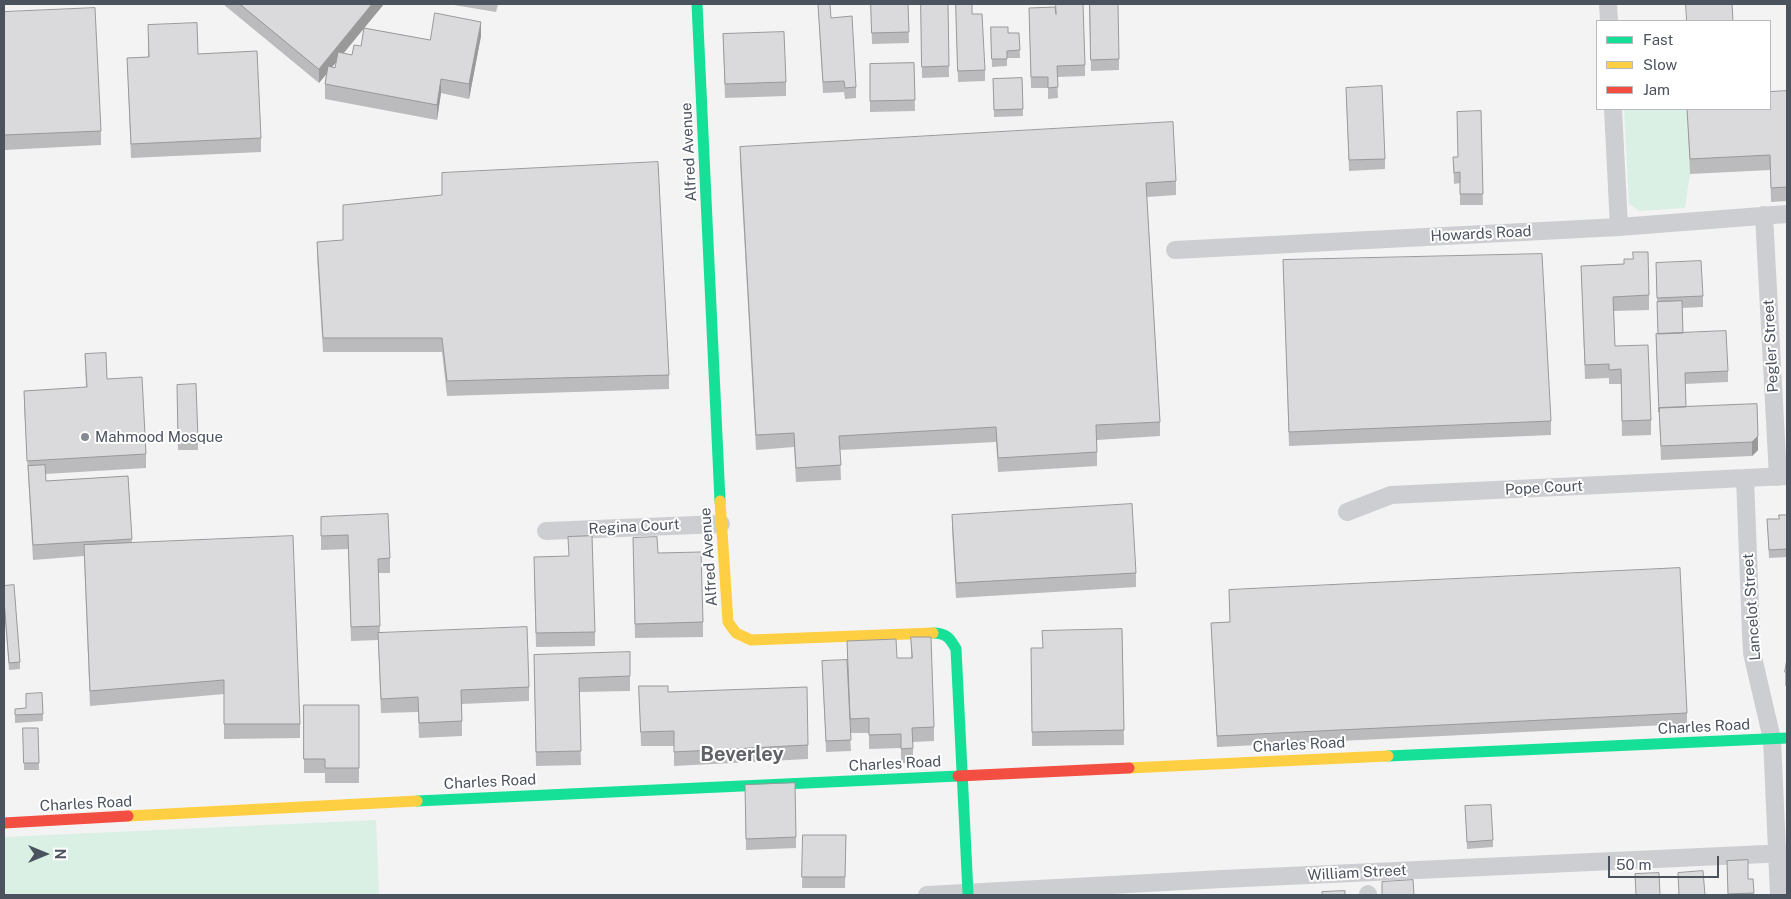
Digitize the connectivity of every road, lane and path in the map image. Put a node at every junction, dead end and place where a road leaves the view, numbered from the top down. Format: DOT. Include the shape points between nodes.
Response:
graph roads {
  1 [pos="697,4"];
  2 [pos="1608,4"];
  3 [pos="1609,20"];
  4 [pos="1613,110"];
  5 [pos="1787,214"];
  6 [pos="1764,215"];
  7 [pos="1619,227"];
  8 [pos="1175,250"];
  9 [pos="1782,477"];
  10 [pos="1745,478"];
  11 [pos="1347,512"];
  12 [pos="721,524"];
  13 [pos="546,531"];
  14 [pos="1779,738"];
  15 [pos="961,776"];
  16 [pos="4,823"];
  17 [pos="1782,853"];
  18 [pos="1043,892"];
  19 [pos="968,893"];
  20 [pos="927,895"];
  21 [pos="1779,895"];
  1 -- 12 [label="street, Alfred Avenue"];
  2 -- 3 [label="street"];
  4 -- 7 [label="street"];
  5 -- 6 [label="street, Howards Road"];
  6 -- 7 [label="street, Howards Road"];
  6 -- 9 [label="street, Pegler Street"];
  7 -- 8 [label="street, Howards Road"];
  9 -- 10 [label="street, Pope Court"];
  10 -- 11 [label="street, Pope Court" via="1391,495"];
  10 -- 14 [label="street, Lancelot Street" via="1751,640"];
  12 -- 13 [label="street, Regina Court"];
  12 -- 15 [label="street, Alfred Avenue" via="728,622 736,633 750,640 942,633 950,639 956,649"];
  14 -- 15 [label="street, Charles Road"];
  14 -- 17 [label="street, Lancelot Street"];
  15 -- 16 [label="street, Charles Road"];
  15 -- 19 [label="street, Alfred Avenue"];
  17 -- 18 [label="street, William Street"];
  17 -- 21 [label="street, Lancelot Street"];
  18 -- 19 [label="street, William Street"];
  19 -- 20 [label="street, William Street"];
}
